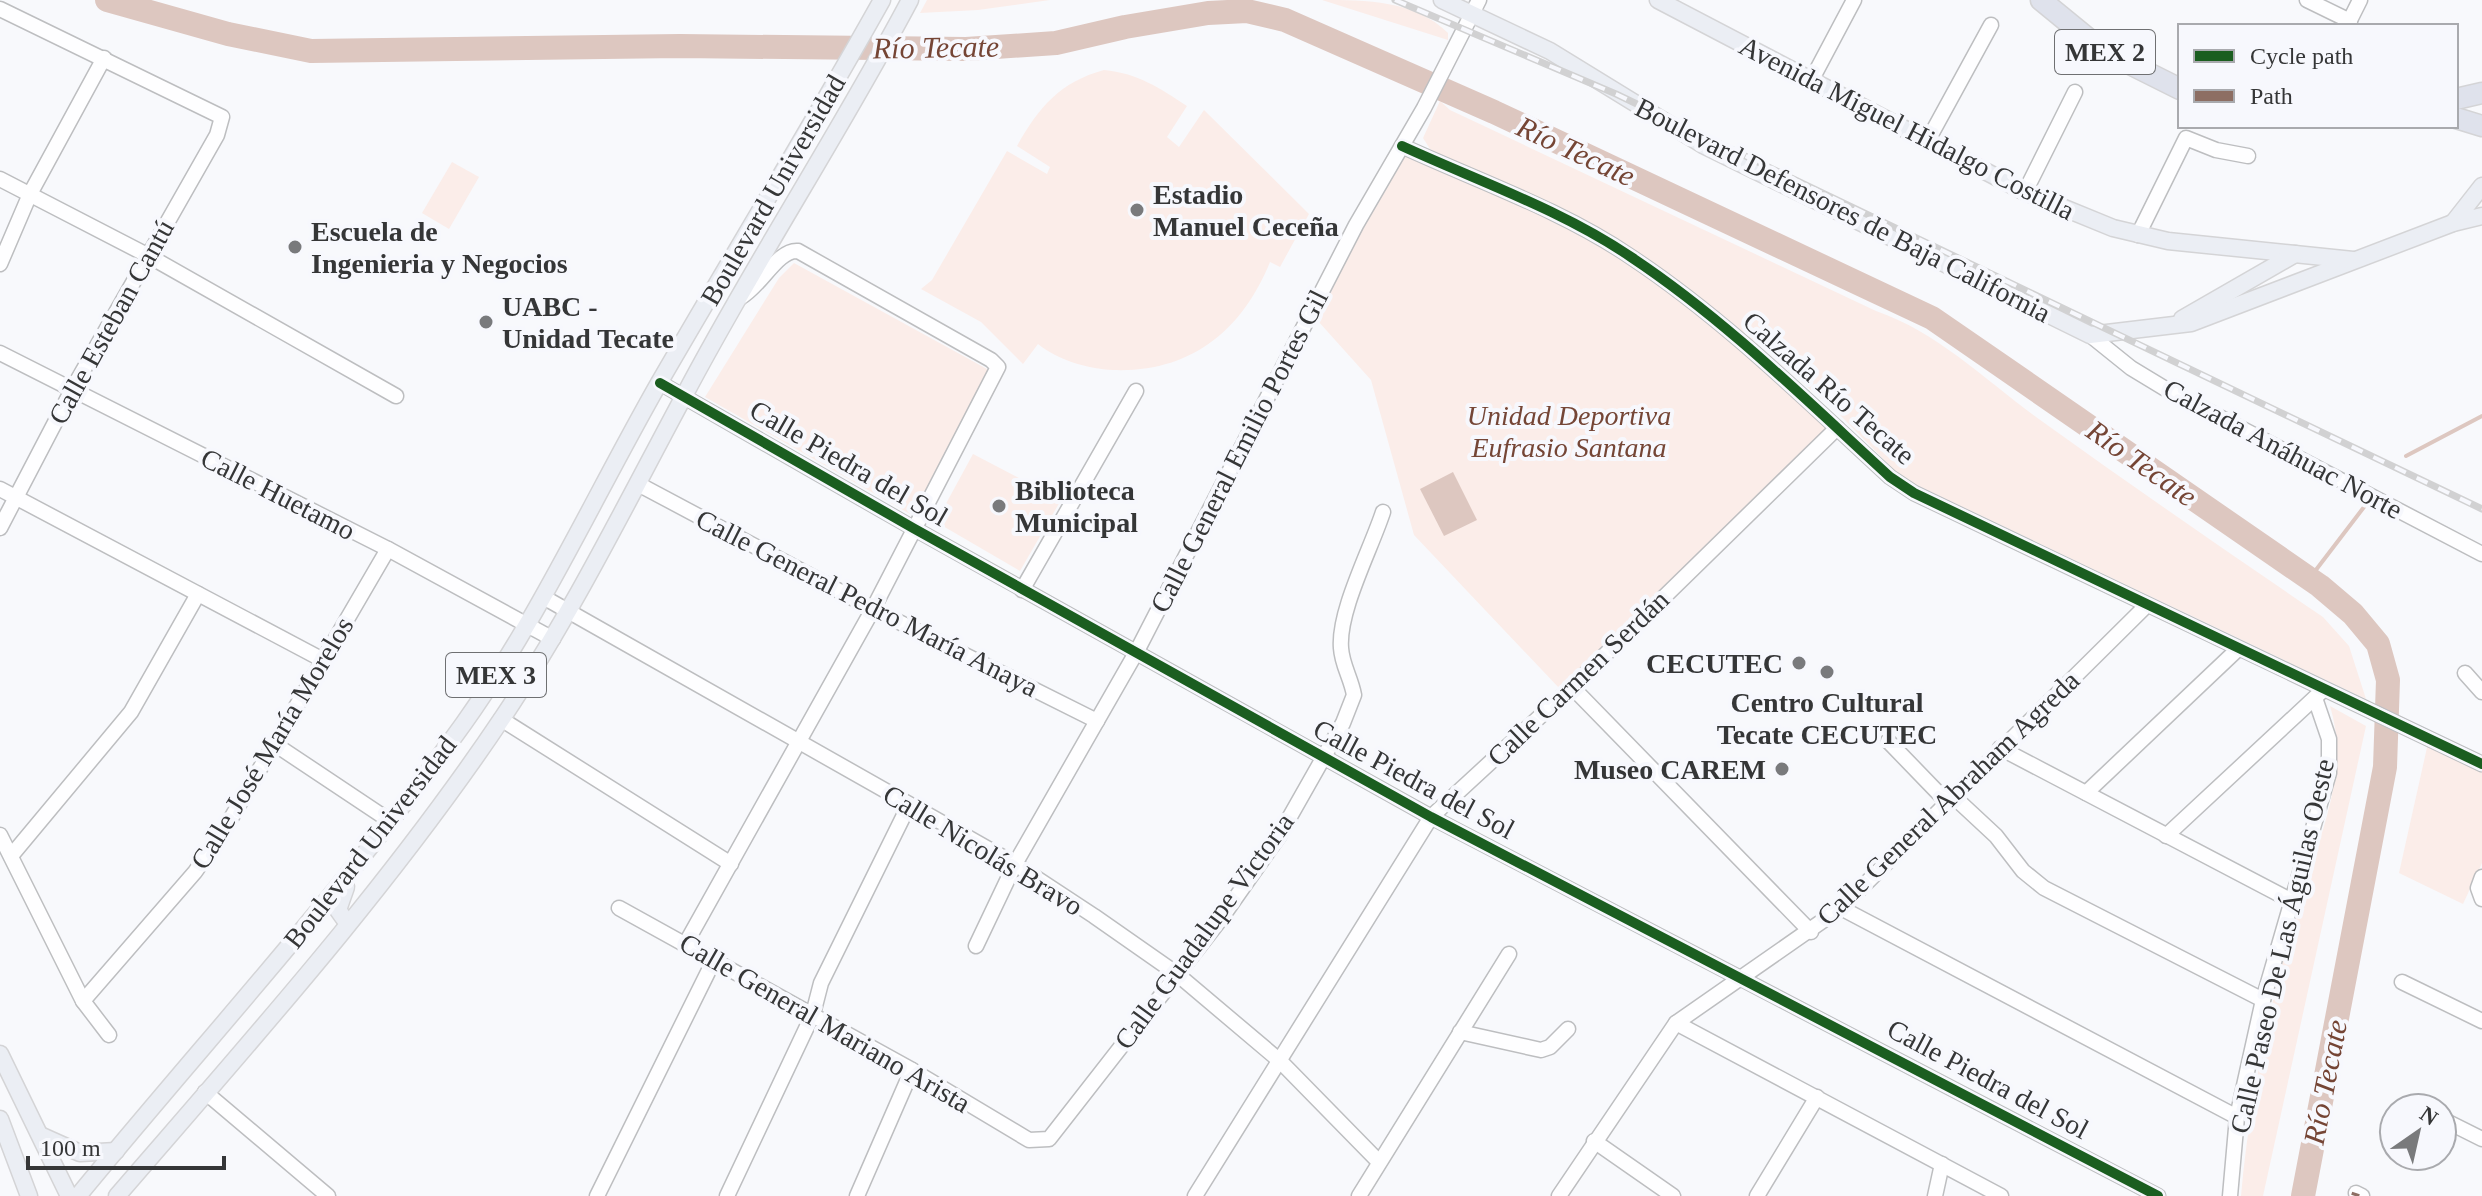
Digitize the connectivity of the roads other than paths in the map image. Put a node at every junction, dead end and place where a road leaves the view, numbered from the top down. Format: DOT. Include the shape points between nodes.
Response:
graph roads {
  1 [pos="882,0"];
  2 [pos="910,0"];
  3 [pos="1442,0"];
  4 [pos="1658,0"];
  5 [pos="1854,0"];
  6 [pos="2041,0"];
  7 [pos="2307,0"];
  8 [pos="2360,0"];
  9 [pos="1476,6"];
  10 [pos="0,9"];
  11 [pos="2349,23"];
  12 [pos="1991,25"];
  13 [pos="104,58"];
  14 [pos="1811,81"];
  15 [pos="2178,88"];
  16 [pos="2075,92"];
  17 [pos="2482,93"];
  18 [pos="2458,99"];
  19 [pos="2458,119"];
  20 [pos="2482,126"];
  21 [pos="1927,142"];
  22 [pos="1402,146"];
  23 [pos="2248,156"];
  24 [pos="0,179"];
  25 [pos="2482,186"];
  26 [pos="2025,192"];
  27 [pos="30,194"];
  28 [pos="2482,216"];
  29 [pos="2453,223"];
  30 [pos="2138,235"];
  31 [pos="2295,254"];
  32 [pos="147,255"];
  33 [pos="2353,260"];
  34 [pos="0,264"];
  35 [pos="741,297"];
  36 [pos="2170,325"];
  37 [pos="2090,335"];
  38 [pos="0,353"];
  39 [pos="660,383"];
  40 [pos="72,390"];
  41 [pos="1136,391"];
  42 [pos="684,395"];
  43 [pos="396,396"];
  44 [pos="1837,428"];
  45 [pos="638,484"];
  46 [pos="0,489"];
  47 [pos="16,498"];
  48 [pos="1383,512"];
  49 [pos="0,528"];
  50 [pos="913,528"];
  51 [pos="388,549"];
  52 [pos="2482,554"];
  53 [pos="1022,590"];
  54 [pos="198,594"];
  55 [pos="545,598"];
  56 [pos="2146,606"];
  57 [pos="873,609"];
  58 [pos="569,611"];
  59 [pos="527,626"];
  60 [pos="553,639"];
  61 [pos="2238,649"];
  62 [pos="1137,651"];
  63 [pos="323,660"];
  64 [pos="2465,673"];
  65 [pos="1572,687"];
  66 [pos="2482,692"];
  67 [pos="2319,694"];
  68 [pos="501,719"];
  69 [pos="1097,721"];
  70 [pos="1888,741"];
  71 [pos="273,743"];
  72 [pos="798,743"];
  73 [pos="2000,748"];
  74 [pos="1323,758"];
  75 [pos="2482,764"];
  76 [pos="2086,793"];
  77 [pos="1950,799"];
  78 [pos="909,805"];
  79 [pos="1431,817"];
  80 [pos="390,821"];
  81 [pos="0,835"];
  82 [pos="2166,836"];
  83 [pos="11,856"];
  84 [pos="731,864"];
  85 [pos="1015,864"];
  86 [pos="355,867"];
  87 [pos="2482,877"];
  88 [pos="2480,897"];
  89 [pos="2290,900"];
  90 [pos="619,908"];
  91 [pos="1841,908"];
  92 [pos="348,924"];
  93 [pos="1811,932"];
  94 [pos="686,943"];
  95 [pos="976,946"];
  96 [pos="1509,954"];
  97 [pos="715,958"];
  98 [pos="1177,974"];
  99 [pos="1745,978"];
  100 [pos="2402,982"];
  101 [pos="2263,1000"];
  102 [pos="83,1001"];
  103 [pos="813,1014"];
  104 [pos="2482,1021"];
  105 [pos="1676,1023"];
  106 [pos="1568,1029"];
  107 [pos="1460,1032"];
  108 [pos="109,1035"];
  109 [pos="0,1054"];
  110 [pos="1280,1061"];
  111 [pos="912,1070"];
  112 [pos="205,1092"];
  113 [pos="1817,1097"];
  114 [pos="2237,1117"];
  115 [pos="0,1119"];
  116 [pos="2458,1127"];
  117 [pos="42,1136"];
  118 [pos="2482,1139"];
  119 [pos="1029,1140"];
  120 [pos="1594,1141"];
  121 [pos="116,1151"];
  122 [pos="1379,1162"];
  123 [pos="1942,1164"];
  124 [pos="29,1196"];
  125 [pos="69,1196"];
  126 [pos="78,1196"];
  127 [pos="117,1196"];
  128 [pos="328,1196"];
  129 [pos="597,1196"];
  130 [pos="727,1196"];
  131 [pos="857,1196"];
  132 [pos="1195,1196"];
  133 [pos="1359,1196"];
  134 [pos="1559,1196"];
  135 [pos="1673,1196"];
  136 [pos="1757,1196"];
  137 [pos="1935,1196"];
  138 [pos="2001,1196"];
  139 [pos="2158,1196"];
  140 [pos="2230,1196"];
  1 -- 39 [label="main road, Boulevard Universidad / MEX 3"];
  2 -- 35 [label="main road, Boulevard Universidad / MEX 3"];
  3 -- 9 [label="main road, Boulevard Defensores de Baja California"];
  4 -- 14 [label="main road, Avenida Miguel Hidalgo Costilla"];
  5 -- 14 [label="street"];
  6 -- 15 [label="highway, MEX 2" via="2102,50"];
  7 -- 11 [label="street"];
  8 -- 11 [label="street"];
  9 -- 22 [label="street, Calle General Emilio Portes Gil"];
  9 -- 37 [label="main road, Boulevard Defensores de Baja California" via="1703,145"];
  10 -- 13 [label="street"];
  12 -- 21 [label="street"];
  13 -- 27 [label="street"];
  13 -- 32 [label="street, Calle Esteban Cantú" via="222,117 217,135"];
  14 -- 21 [label="main road, Avenida Miguel Hidalgo Costilla"];
  16 -- 26 [label="street"];
  17 -- 18 [label="highway"];
  19 -- 20 [label="highway"];
  21 -- 26 [label="main road, Avenida Miguel Hidalgo Costilla"];
  22 -- 44 [label="street, Calzada Río Tecate" via="1630,256 1725,328"];
  22 -- 62 [label="street, Calle General Emilio Portes Gil" via="1356,225"];
  23 -- 30 [label="street" via="2186,138"];
  24 -- 27 [label="street"];
  25 -- 29 [label="main road"];
  26 -- 30 [label="main road, Avenida Miguel Hidalgo Costilla"];
  27 -- 32 [label="street"];
  27 -- 34 [label="street"];
  28 -- 29 [label="main road, Boulevard Defensores de Baja California"];
  29 -- 33 [label="main road, Boulevard Defensores de Baja California"];
  30 -- 31 [label="main road, Avenida Miguel Hidalgo Costilla"];
  31 -- 33 [label="main road, Avenida Miguel Hidalgo Costilla"];
  31 -- 36 [label="main road, Boulevard Defensores de Baja California"];
  32 -- 40 [label="street, Calle Esteban Cantú"];
  32 -- 43 [label="street"];
  33 -- 36 [label="main road, Boulevard Defensores de Baja California" via="2216,315"];
  35 -- 42 [label="main road, Boulevard Universidad / MEX 3"];
  35 -- 50 [label="street" via="755,289 781,255 798,251 998,367"];
  36 -- 37 [label="main road, Boulevard Defensores de Baja California"];
  37 -- 52 [label="street, Calzada Anáhuac Norte" via="2164,388"];
  38 -- 40 [label="street, Calle Huetamo"];
  39 -- 42 [label="street, Calle Piedra del Sol"];
  39 -- 55 [label="main road, Boulevard Universidad / MEX 3"];
  40 -- 47 [label="street, Calle Esteban Cantú"];
  40 -- 51 [label="street, Calle Huetamo"];
  41 -- 53 [label="street"];
  42 -- 45 [label="main road, Boulevard Universidad / MEX 3"];
  42 -- 50 [label="street, Calle Piedra del Sol"];
  44 -- 56 [label="street, Calzada Río Tecate" via="1914,493"];
  44 -- 65 [label="street, Calle Carmen Serdán"];
  45 -- 57 [label="street, Calle General Pedro María Anaya"];
  45 -- 58 [label="main road, Boulevard Universidad / MEX 3"];
  46 -- 47 [label="street"];
  47 -- 49 [label="street, Calle Esteban Cantú"];
  47 -- 54 [label="street"];
  48 -- 74 [label="street, Calle Guadalupe Victoria" via="1340,643 1354,695"];
  50 -- 53 [label="street, Calle Piedra del Sol"];
  50 -- 57 [label="street"];
  51 -- 59 [label="street, Calle Huetamo"];
  51 -- 63 [label="street, Calle José María Morelos"];
  53 -- 62 [label="street, Calle Piedra del Sol"];
  54 -- 63 [label="street"];
  54 -- 83 [label="street" via="131,712"];
  55 -- 58 [label="street, Calle Nicolás Bravo"];
  55 -- 59 [label="main road, Boulevard Universidad / MEX 3"];
  56 -- 61 [label="street, Calzada Río Tecate"];
  56 -- 73 [label="street, Calle General Abraham Agreda"];
  57 -- 69 [label="street, Calle General Pedro María Anaya"];
  57 -- 72 [label="street"];
  58 -- 60 [label="main road, Boulevard Universidad / MEX 3"];
  58 -- 72 [label="street, Calle Nicolás Bravo"];
  59 -- 60 [label="street, Calle Huetamo"];
  59 -- 80 [label="main road, Boulevard Universidad / MEX 3"];
  60 -- 68 [label="main road, Boulevard Universidad / MEX 3"];
  61 -- 67 [label="street, Calzada Río Tecate"];
  61 -- 76 [label="street"];
  62 -- 69 [label="street, Calle General Emilio Portes Gil"];
  62 -- 74 [label="street, Calle Piedra del Sol"];
  63 -- 71 [label="street, Calle José María Morelos"];
  64 -- 66 [label="street"];
  65 -- 79 [label="street, Calle Carmen Serdán"];
  65 -- 93 [label="street"];
  67 -- 75 [label="street, Calzada Río Tecate"];
  67 -- 82 [label="street"];
  67 -- 89 [label="street, Calle Paseo De Las Águilas Oeste" via="2329,739 2329,773"];
  68 -- 84 [label="street"];
  68 -- 92 [label="main road, Boulevard Universidad / MEX 3"];
  69 -- 85 [label="street, Calle General Emilio Portes Gil"];
  70 -- 77 [label="street"];
  71 -- 80 [label="street"];
  71 -- 102 [label="street, Calle José María Morelos" via="195,872"];
  72 -- 78 [label="street, Calle Nicolás Bravo"];
  72 -- 84 [label="street"];
  73 -- 76 [label="street"];
  73 -- 77 [label="street, Calle General Abraham Agreda"];
  74 -- 79 [label="street, Calle Piedra del Sol"];
  74 -- 98 [label="street, Calle Guadalupe Victoria" via="1279,836"];
  76 -- 82 [label="street"];
  77 -- 91 [label="street, Calle General Abraham Agreda"];
  77 -- 101 [label="street" via="1996,836 2044,888"];
  78 -- 85 [label="street, Calle Nicolás Bravo"];
  78 -- 103 [label="street" via="821,983"];
  79 -- 99 [label="street, Calle Piedra del Sol"];
  79 -- 110 [label="street, Calle Carmen Serdán"];
  80 -- 86 [label="main road, Boulevard Universidad / MEX 3"];
  81 -- 83 [label="street"];
  82 -- 89 [label="street"];
  83 -- 102 [label="street"];
  84 -- 94 [label="street"];
  85 -- 95 [label="street, Calle General Emilio Portes Gil"];
  85 -- 98 [label="street, Calle Nicolás Bravo"];
  86 -- 92 [label="main road" via="338,902 340,917"];
  86 -- 121 [label="main road, Boulevard Universidad / MEX 3"];
  87 -- 88 [label="street"];
  89 -- 101 [label="street, Calle Paseo De Las Águilas Oeste"];
  90 -- 94 [label="street, Calle General Mariano Arista"];
  91 -- 93 [label="street, Calle General Abraham Agreda"];
  91 -- 114 [label="street"];
  92 -- 112 [label="main road, Boulevard Universidad / MEX 3"];
  93 -- 99 [label="street, Calle General Abraham Agreda"];
  94 -- 97 [label="street, Calle General Mariano Arista"];
  96 -- 107 [label="street"];
  97 -- 103 [label="street, Calle General Mariano Arista"];
  97 -- 129 [label="street"];
  98 -- 110 [label="street, Calle Nicolás Bravo"];
  98 -- 119 [label="street, Calle Guadalupe Victoria" via="1059,1131 1042,1142"];
  99 -- 105 [label="street, Calle General Abraham Agreda"];
  99 -- 139 [label="street, Calle Piedra del Sol"];
  100 -- 104 [label="street"];
  101 -- 114 [label="street, Calle Paseo De Las Águilas Oeste"];
  102 -- 108 [label="street"];
  103 -- 111 [label="street, Calle General Mariano Arista"];
  103 -- 130 [label="street"];
  105 -- 113 [label="street"];
  105 -- 120 [label="street, Calle General Abraham Agreda"];
  106 -- 107 [label="street" via="1541,1050"];
  107 -- 122 [label="street"];
  109 -- 117 [label="main road"];
  110 -- 122 [label="street, Calle Nicolás Bravo"];
  110 -- 132 [label="street, Calle Carmen Serdán"];
  111 -- 119 [label="street, Calle General Mariano Arista"];
  111 -- 131 [label="street"];
  112 -- 127 [label="main road, Boulevard Universidad / MEX 3"];
  112 -- 128 [label="street"];
  113 -- 123 [label="street"];
  113 -- 136 [label="street"];
  114 -- 140 [label="street, Calle Paseo De Las Águilas Oeste"];
  115 -- 124 [label="main road"];
  116 -- 118 [label="street"];
  117 -- 121 [label="main road" via="80,1153"];
  117 -- 125 [label="main road"];
  120 -- 134 [label="street, Calle General Abraham Agreda"];
  120 -- 135 [label="street"];
  121 -- 126 [label="main road, Boulevard Universidad / MEX 3"];
  122 -- 133 [label="street"];
  123 -- 137 [label="street"];
  123 -- 138 [label="street"];
}
